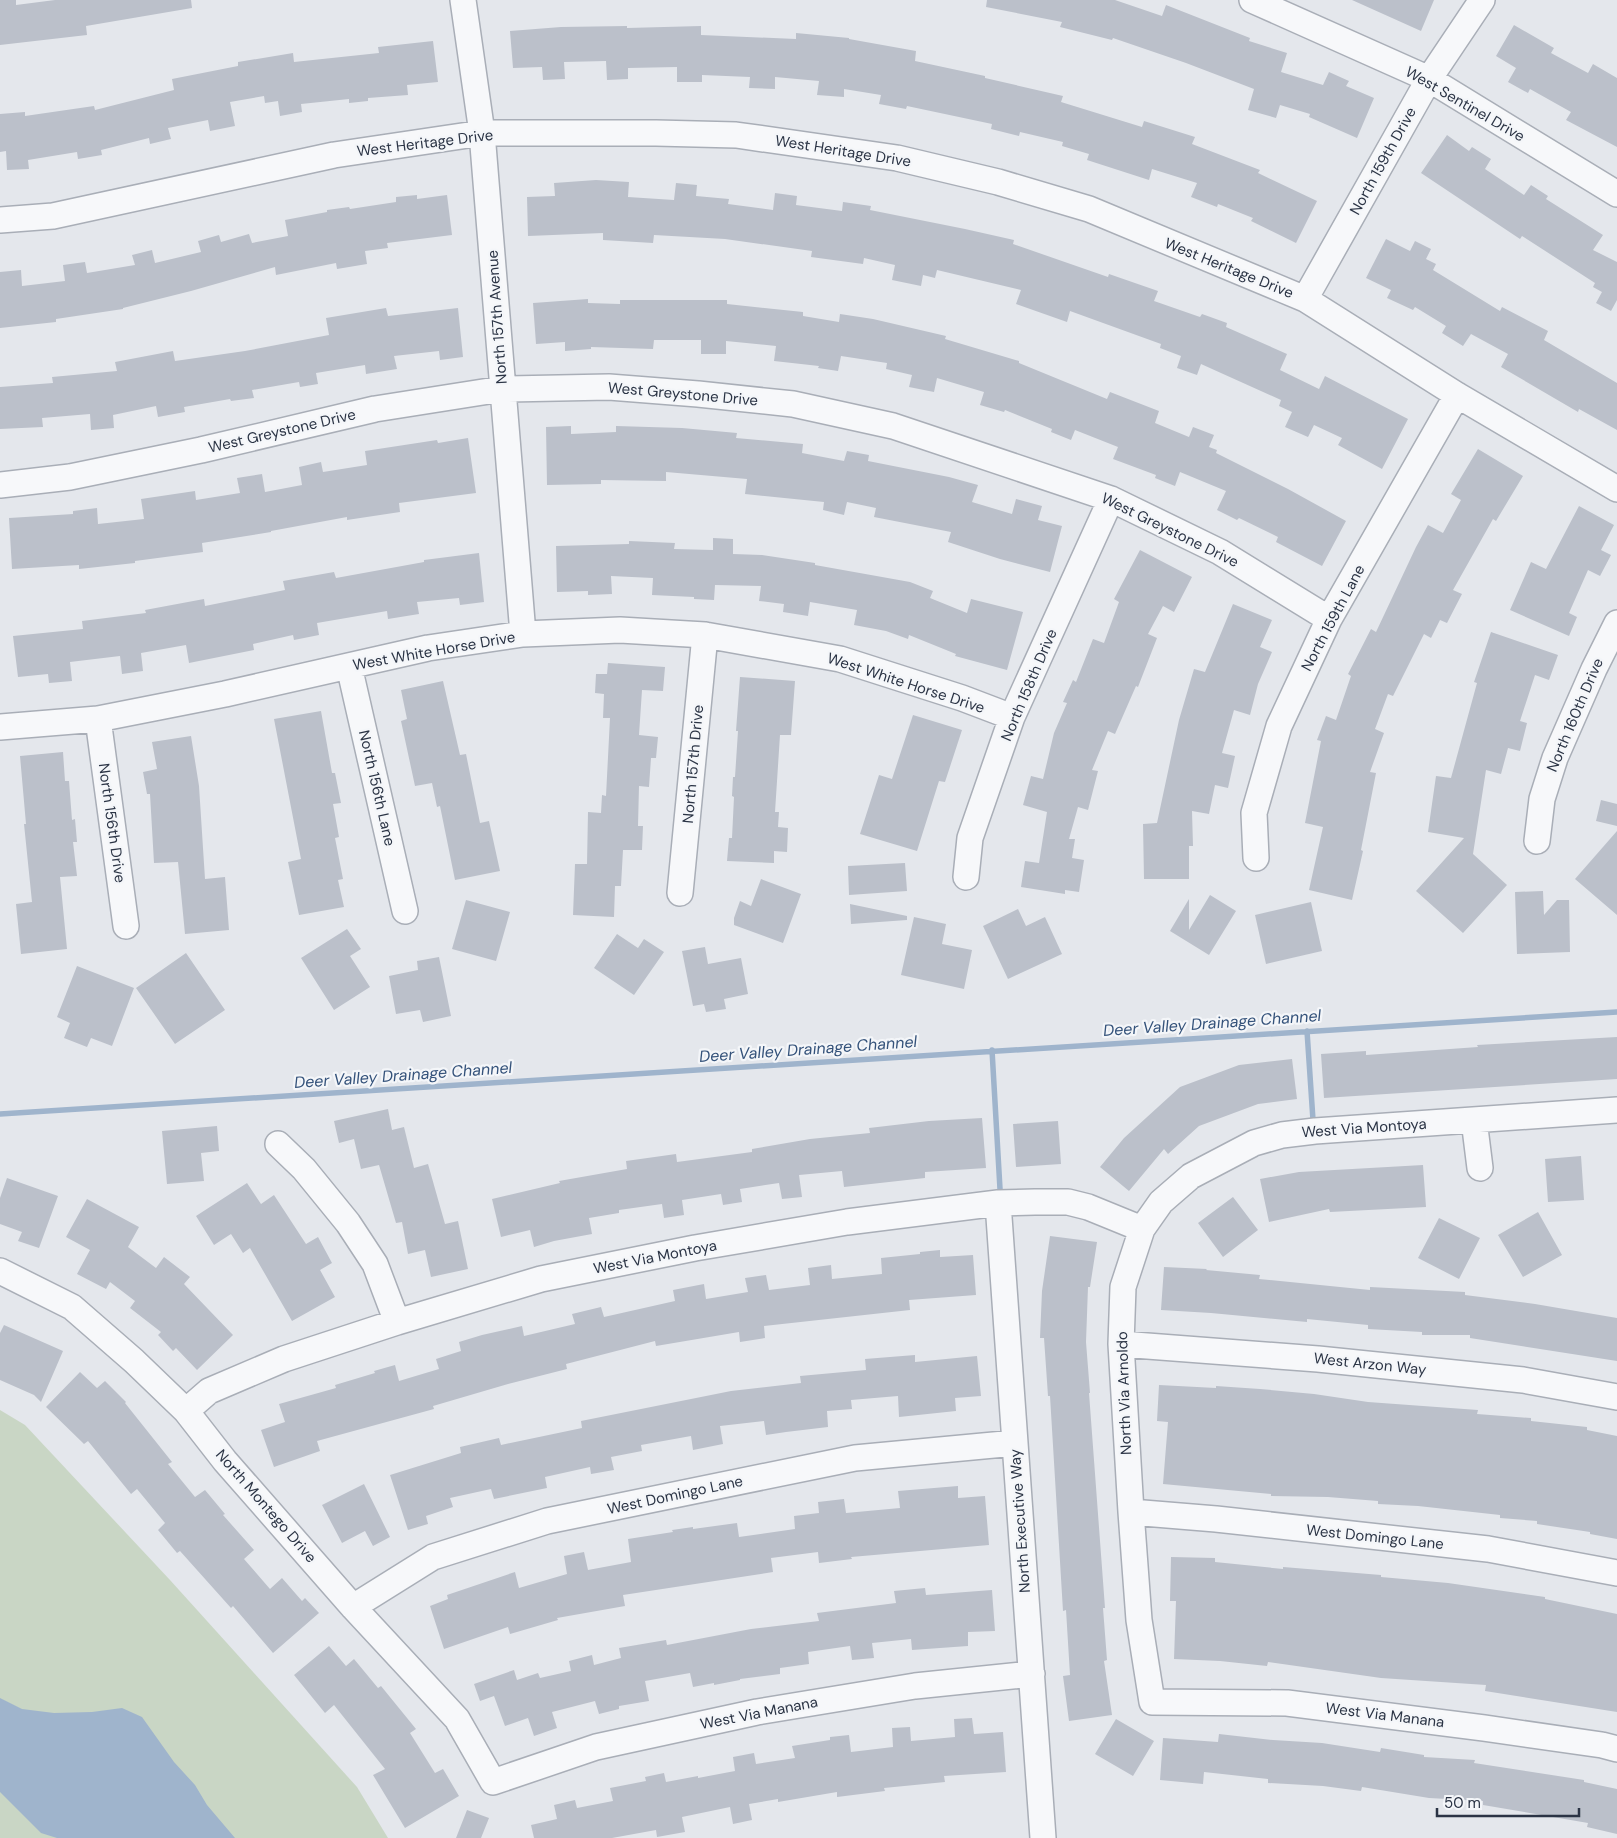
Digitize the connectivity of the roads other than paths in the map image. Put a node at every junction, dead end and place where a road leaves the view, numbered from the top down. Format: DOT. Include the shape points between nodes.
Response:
graph roads {
  1 [pos="463,0"];
  2 [pos="1252,0"];
  3 [pos="1482,0"];
  4 [pos="1429,79"];
  5 [pos="482,133"];
  6 [pos="1617,194"];
  7 [pos="0,220"];
  8 [pos="1305,300"];
  9 [pos="502,389"];
  10 [pos="1457,395"];
  11 [pos="0,485"];
  12 [pos="1617,489"];
  13 [pos="1112,499"];
  14 [pos="1329,620"];
  15 [pos="1617,623"];
  16 [pos="523,634"];
  17 [pos="705,635"];
  18 [pos="349,666"];
  19 [pos="1012,717"];
  20 [pos="98,719"];
  21 [pos="0,727"];
  22 [pos="1537,841"];
  23 [pos="1256,858"];
  24 [pos="966,877"];
  25 [pos="680,893"];
  26 [pos="405,911"];
  27 [pos="126,926"];
  28 [pos="1617,1110"];
  29 [pos="1474,1120"];
  30 [pos="1254,1142"];
  31 [pos="278,1144"];
  32 [pos="1480,1168"];
  33 [pos="998,1204"];
  34 [pos="1142,1229"];
  35 [pos="0,1271"];
  36 [pos="397,1322"];
  37 [pos="1121,1344"];
  38 [pos="1617,1397"];
  39 [pos="186,1411"];
  40 [pos="1015,1443"];
  41 [pos="1130,1512"];
  42 [pos="1617,1573"];
  43 [pos="353,1607"];
  44 [pos="1032,1674"];
  45 [pos="1152,1702"];
  46 [pos="1617,1750"];
  47 [pos="493,1782"];
  48 [pos="1043,1838"];
  1 -- 5 [label="street, North 157th Avenue"];
  2 -- 4 [label="street, West Sentinel Drive"];
  3 -- 4 [label="street, North 159th Drive"];
  4 -- 6 [label="street, West Sentinel Drive"];
  4 -- 8 [label="street, North 159th Drive"];
  5 -- 7 [label="street, West Heritage Drive" via="334,155 53,216"];
  5 -- 8 [label="street, West Heritage Drive" via="656,132 736,136 897,158 998,182 1089,209"];
  5 -- 9 [label="street, North 157th Avenue"];
  8 -- 10 [label="street, West Heritage Drive"];
  9 -- 11 [label="street, West Greystone Drive" via="375,409 70,477"];
  9 -- 13 [label="street, West Greystone Drive" via="609,387 793,404 893,426"];
  9 -- 16 [label="street, North 157th Avenue"];
  10 -- 12 [label="street, West Heritage Drive"];
  10 -- 14 [label="street, North 159th Lane"];
  13 -- 14 [label="street, West Greystone Drive" via="1220,552"];
  13 -- 19 [label="street, North 158th Drive"];
  14 -- 23 [label="street, North 159th Lane" via="1279,726 1254,813"];
  15 -- 22 [label="street, North 160th Drive" via="1555,758 1542,799"];
  16 -- 17 [label="street, West White Horse Drive" via="620,630"];
  16 -- 18 [label="street, West White Horse Drive" via="428,648"];
  17 -- 19 [label="street, West White Horse Drive" via="840,659"];
  17 -- 25 [label="street, North 157th Drive"];
  18 -- 20 [label="street, West White Horse Drive"];
  18 -- 26 [label="street, North 156th Lane"];
  19 -- 24 [label="street, North 158th Drive" via="970,838"];
  20 -- 21 [label="street, West White Horse Drive"];
  20 -- 27 [label="street, North 156th Drive"];
  28 -- 29 [label="street, West Via Montoya"];
  29 -- 30 [label="street, West Via Montoya" via="1316,1131"];
  29 -- 32 [label="street"];
  30 -- 34 [label="street, North Via Arnoldo" via="1190,1176 1161,1202"];
  31 -- 36 [label="street" via="304,1169 348,1223 375,1264"];
  33 -- 34 [label="street, West Via Montoya" via="1068,1202"];
  33 -- 36 [label="street, West Via Montoya" via="847,1222 686,1250 540,1279"];
  33 -- 40 [label="street, North Executive Way"];
  34 -- 37 [label="street, North Via Arnoldo" via="1123,1287"];
  35 -- 39 [label="street, North Montego Drive" via="72,1307"];
  36 -- 39 [label="street, West Via Montoya" via="284,1359 209,1391"];
  37 -- 38 [label="street, West Arzon Way" via="1318,1359 1523,1380"];
  37 -- 41 [label="street, North Via Arnoldo"];
  39 -- 43 [label="street, North Montego Drive" via="225,1461"];
  40 -- 43 [label="street, West Domingo Lane" via="856,1458 547,1521 433,1557"];
  40 -- 44 [label="street, North Executive Way"];
  41 -- 42 [label="street, West Domingo Lane" via="1488,1549"];
  41 -- 45 [label="street, North Via Arnoldo" via="1139,1620"];
  43 -- 47 [label="street, North Montego Drive" via="457,1719"];
  44 -- 47 [label="street, West Via Manana" via="915,1686 757,1712 596,1747"];
  44 -- 48 [label="street, North Executive Way"];
  45 -- 46 [label="street, West Via Manana" via="1287,1703 1494,1729"];
}
